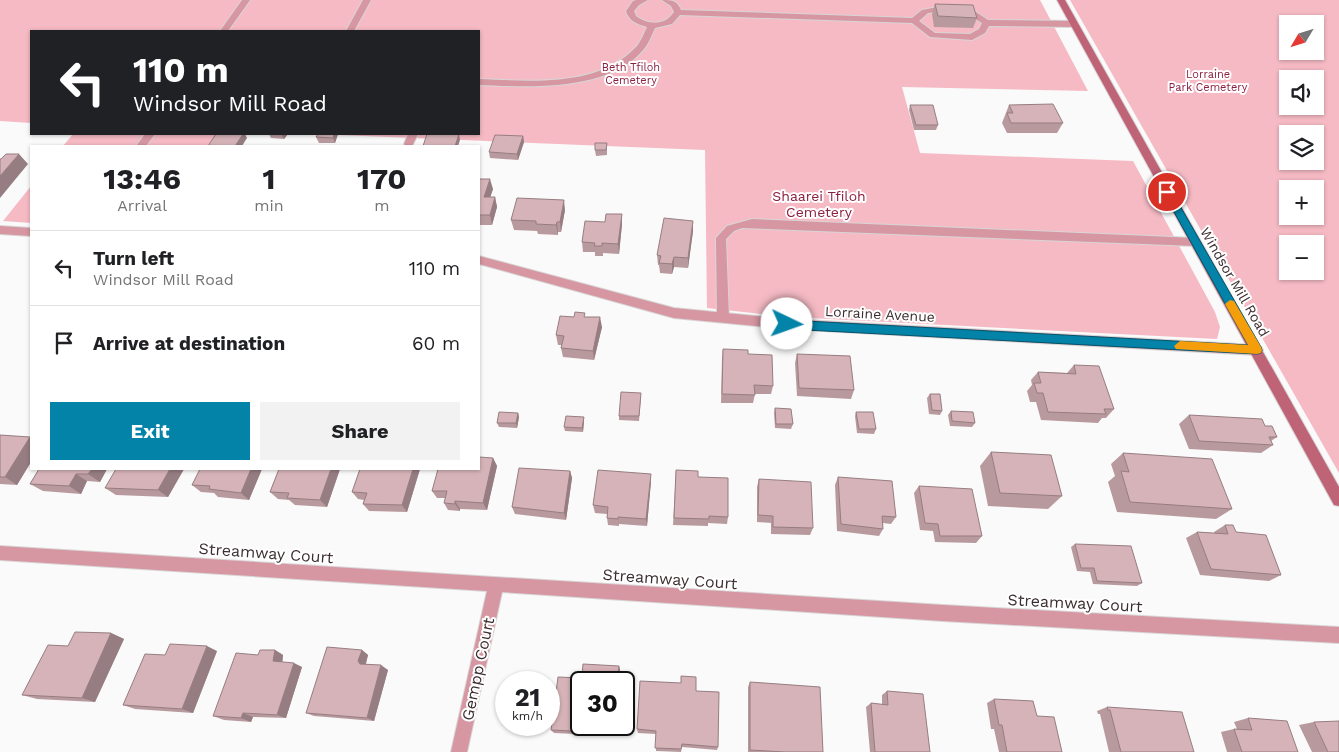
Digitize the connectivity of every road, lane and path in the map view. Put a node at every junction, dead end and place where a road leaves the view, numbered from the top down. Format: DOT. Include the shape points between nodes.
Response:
graph roads {
  1 [pos="246,0"];
  2 [pos="367,0"];
  3 [pos="640,0"];
  4 [pos="666,0"];
  5 [pos="1061,0"];
  6 [pos="678,12"];
  7 [pos="914,21"];
  8 [pos="986,23"];
  9 [pos="1074,24"];
  10 [pos="652,25"];
  11 [pos="225,30"];
  12 [pos="351,30"];
  13 [pos="480,82"];
  14 [pos="149,135"];
  15 [pos="141,145"];
  16 [pos="0,230"];
  17 [pos="30,232"];
  18 [pos="1195,242"];
  19 [pos="480,260"];
  20 [pos="723,318"];
  21 [pos="1257,350"];
  22 [pos="1339,500"];
  23 [pos="0,553"];
  24 [pos="496,585"];
  25 [pos="1339,635"];
  26 [pos="459,752"];
  1 -- 11 [label="street"];
  2 -- 12 [label="street"];
  3 -- 10 [label="street" via="632,7 632,17"];
  4 -- 6 [label="street" via="675,5"];
  5 -- 9 [label="main road, Windsor Mill Road"];
  6 -- 7 [label="street"];
  6 -- 10 [label="street" via="676,18"];
  7 -- 8 [label="street" via="917,14 928,9 962,9"];
  7 -- 8 [label="street" via="933,35 972,37"];
  8 -- 9 [label="street"];
  9 -- 18 [label="main road, Windsor Mill Road"];
  10 -- 13 [label="street" via="649,37 633,56 586,78 548,84"];
  14 -- 15 [label="street"];
  16 -- 17 [label="street"];
  18 -- 20 [label="street" via="736,224 721,238"];
  18 -- 21 [label="main road, Windsor Mill Road"];
  19 -- 20 [label="street, Lorraine Avenue" via="674,313"];
  20 -- 21 [label="street, Lorraine Avenue"];
  21 -- 22 [label="main road, Windsor Mill Road"];
  23 -- 24 [label="street, Streamway Court"];
  24 -- 25 [label="street, Streamway Court"];
  24 -- 26 [label="street, Gempp Court"];
}
